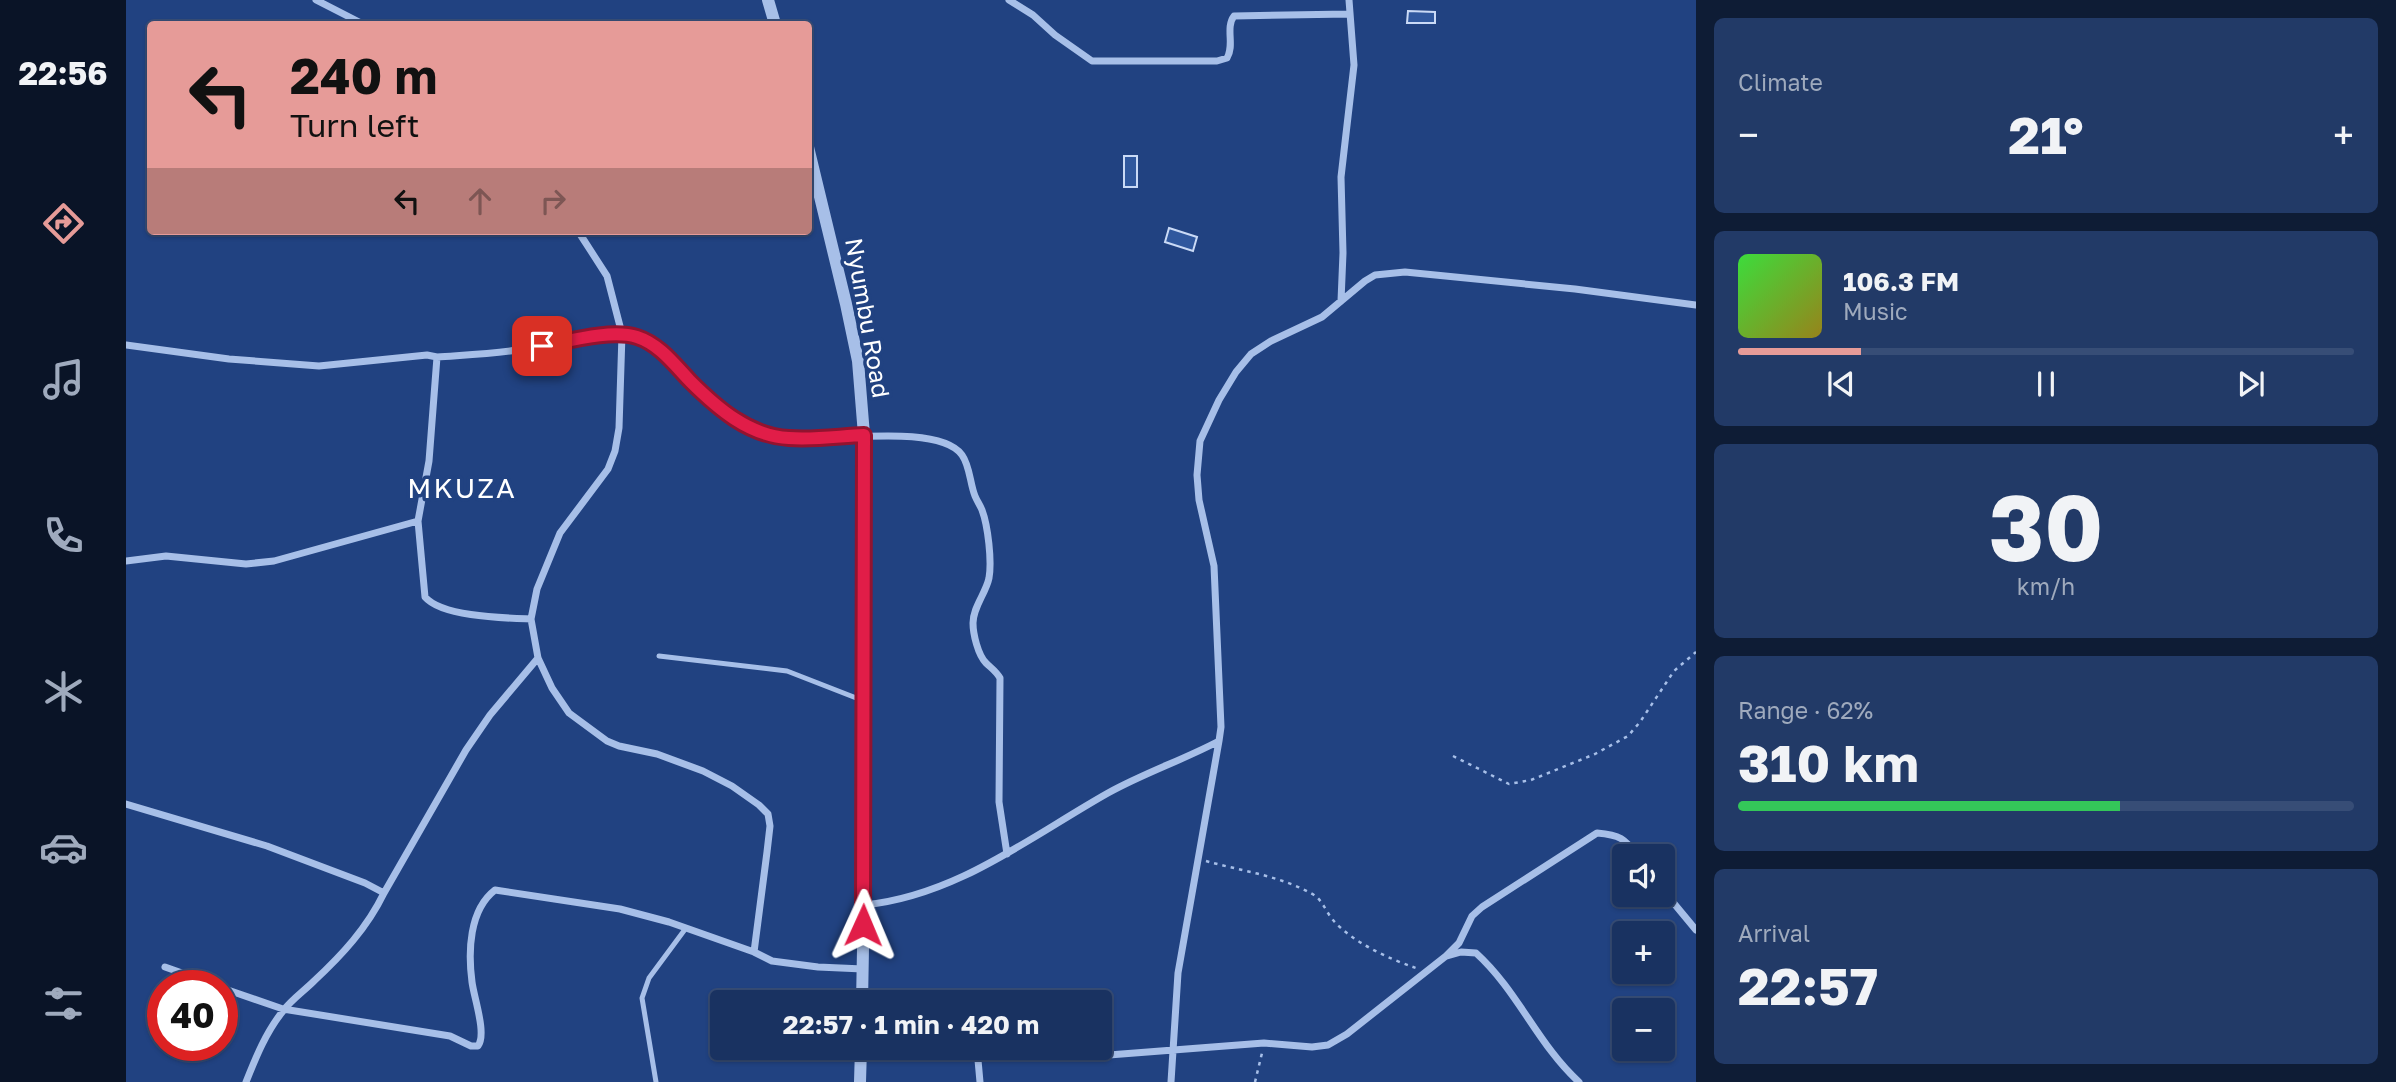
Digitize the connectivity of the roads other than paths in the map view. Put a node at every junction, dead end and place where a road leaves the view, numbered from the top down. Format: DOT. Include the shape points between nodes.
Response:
graph roads {
  1 [pos="316,0"];
  2 [pos="768,0"];
  3 [pos="1009,0"];
  4 [pos="1349,0"];
  5 [pos="1349,14"];
  6 [pos="357,21"];
  7 [pos="774,21"];
  8 [pos="812,164"];
  9 [pos="581,235"];
  10 [pos="1341,302"];
  11 [pos="1696,305"];
  12 [pos="622,334"];
  13 [pos="126,345"];
  14 [pos="438,357"];
  15 [pos="864,435"];
  16 [pos="418,522"];
  17 [pos="126,561"];
  18 [pos="531,619"];
  19 [pos="659,656"];
  20 [pos="538,658"];
  21 [pos="864,701"];
  22 [pos="1219,741"];
  23 [pos="126,804"];
  24 [pos="1628,844"];
  25 [pos="1007,854"];
  26 [pos="384,893"];
  27 [pos="1675,904"];
  28 [pos="864,905"];
  29 [pos="686,928"];
  30 [pos="1696,930"];
  31 [pos="754,951"];
  32 [pos="1446,956"];
  33 [pos="165,967"];
  34 [pos="863,969"];
  35 [pos="174,970"];
  36 [pos="862,990"];
  37 [pos="238,993"];
  38 [pos="284,1009"];
  39 [pos="1173,1050"];
  40 [pos="1112,1055"];
  41 [pos="861,1060"];
  42 [pos="978,1060"];
  43 [pos="246,1082"];
  44 [pos="656,1082"];
  45 [pos="860,1082"];
  46 [pos="980,1082"];
  47 [pos="1171,1082"];
  48 [pos="1579,1082"];
  1 -- 6 [label="street"];
  2 -- 7 [label="street"];
  3 -- 5 [label="street" via="1092,61 1217,61 1231,52 1234,16"];
  4 -- 5 [label="street"];
  5 -- 10 [label="street" via="1354,65 1341,177"];
  8 -- 15 [label="street, Nyumbu Road" via="855,350"];
  9 -- 12 [label="street" via="607,276"];
  10 -- 11 [label="street" via="1375,275 1405,272"];
  10 -- 22 [label="street" via="1251,354 1219,400 1200,441 1199,500 1214,566"];
  12 -- 14 [label="street" via="515,351"];
  12 -- 15 [label="street" via="655,345 713,404 751,429 788,438"];
  12 -- 18 [label="street" via="615,451 554,545"];
  13 -- 14 [label="street" via="319,366"];
  14 -- 16 [label="street" via="429,461"];
  15 -- 21 [label="street, Nyumbu Road"];
  15 -- 25 [label="street" via="929,440 953,447 963,456 982,509 989,579 973,622 985,662 1000,678 999,802"];
  16 -- 17 [label="street" via="274,561 246,564 166,556"];
  16 -- 18 [label="street" via="425,597 431,604 478,615"];
  18 -- 20 [label="street"];
  19 -- 21 [label="lane" via="787,671"];
  20 -- 26 [label="street" via="466,750"];
  20 -- 31 [label="street" via="569,713 607,741 704,771 768,814"];
  21 -- 28 [label="street, Nyumbu Road"];
  22 -- 25 [label="street" via="1115,789"];
  22 -- 39 [label="street" via="1178,973"];
  23 -- 26 [label="street" via="267,846"];
  24 -- 32 [label="street" via="1616,835 1597,833 1482,907"];
  25 -- 28 [label="street" via="936,889"];
  26 -- 38 [label="street" via="367,925"];
  27 -- 30 [label="street"];
  28 -- 34 [label="street, Nyumbu Road"];
  29 -- 31 [label="street"];
  29 -- 38 [label="street" via="620,909 495,890 485,898 473,929 471,979 482,1036 478,1046 450,1036"];
  29 -- 44 [label="lane" via="649,978 642,998"];
  31 -- 34 [label="street" via="772,961"];
  32 -- 39 [label="street" via="1328,1045 1264,1043"];
  32 -- 48 [label="street" via="1476,953 1493,968 1562,1066"];
  33 -- 35 [label="street"];
  34 -- 36 [label="street, Nyumbu Road"];
  37 -- 38 [label="street"];
  38 -- 43 [label="street" via="257,1050"];
  39 -- 40 [label="street"];
  39 -- 47 [label="street"];
  41 -- 45 [label="street"];
  42 -- 46 [label="street"];
}
